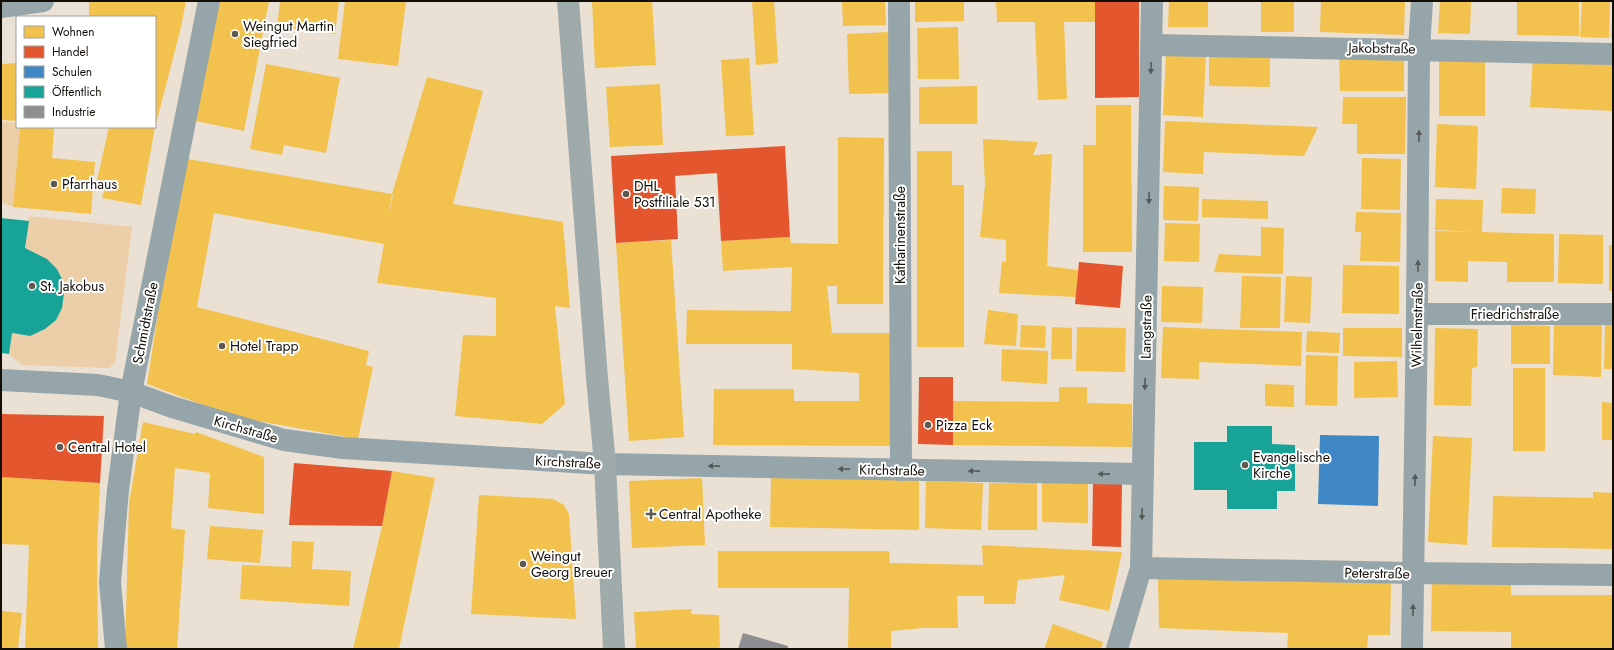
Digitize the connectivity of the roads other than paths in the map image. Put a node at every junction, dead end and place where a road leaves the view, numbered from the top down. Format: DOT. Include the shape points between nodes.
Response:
graph roads {
  1 [pos="43,1"];
  2 [pos="209,1"];
  3 [pos="568,1"];
  4 [pos="899,1"];
  5 [pos="1152,1"];
  6 [pos="1422,1"];
  7 [pos="1,7"];
  8 [pos="1152,44"];
  9 [pos="1419,49"];
  10 [pos="1613,54"];
  11 [pos="1417,314"];
  12 [pos="1613,314"];
  13 [pos="1,380"];
  14 [pos="131,392"];
  15 [pos="605,464"];
  16 [pos="900,470"];
  17 [pos="1143,474"];
  18 [pos="1141,568"];
  19 [pos="1414,573"];
  20 [pos="1613,575"];
  21 [pos="116,649"];
  22 [pos="614,649"];
  23 [pos="1117,649"];
  24 [pos="1412,649"];
  1 -- 7 [label="street"];
  2 -- 14 [label="street, Schmidtstraße"];
  3 -- 15 [label="main road"];
  4 -- 16 [label="street, Katharinenstraße"];
  5 -- 8 [label="street, Langstraße"];
  6 -- 9 [label="street, Wilhelmstraße"];
  8 -- 9 [label="street, Jakobstraße"];
  8 -- 17 [label="street, Langstraße, one-way"];
  9 -- 10 [label="street, Jakobstraße"];
  11 -- 9 [label="street, Wilhelmstraße, one-way"];
  11 -- 12 [label="street, Friedrichstraße"];
  19 -- 11 [label="street, Wilhelmstraße, one-way"];
  13 -- 14 [label="street, Kirchstraße" via="98,386"];
  14 -- 15 [label="street, Kirchstraße" via="172,407 284,440 343,448"];
  14 -- 21 [label="street, Schmidtstraße" via="118,490 110,582"];
  16 -- 15 [label="street, Kirchstraße, one-way"];
  15 -- 22 [label="main road"];
  17 -- 16 [label="street, Kirchstraße, one-way"];
  17 -- 18 [label="street, Langstraße, one-way"];
  18 -- 19 [label="street, Peterstraße"];
  18 -- 23 [label="street, Langstraße"];
  19 -- 20 [label="street, Peterstraße"];
  24 -- 19 [label="street, Wilhelmstraße, one-way"];
}
